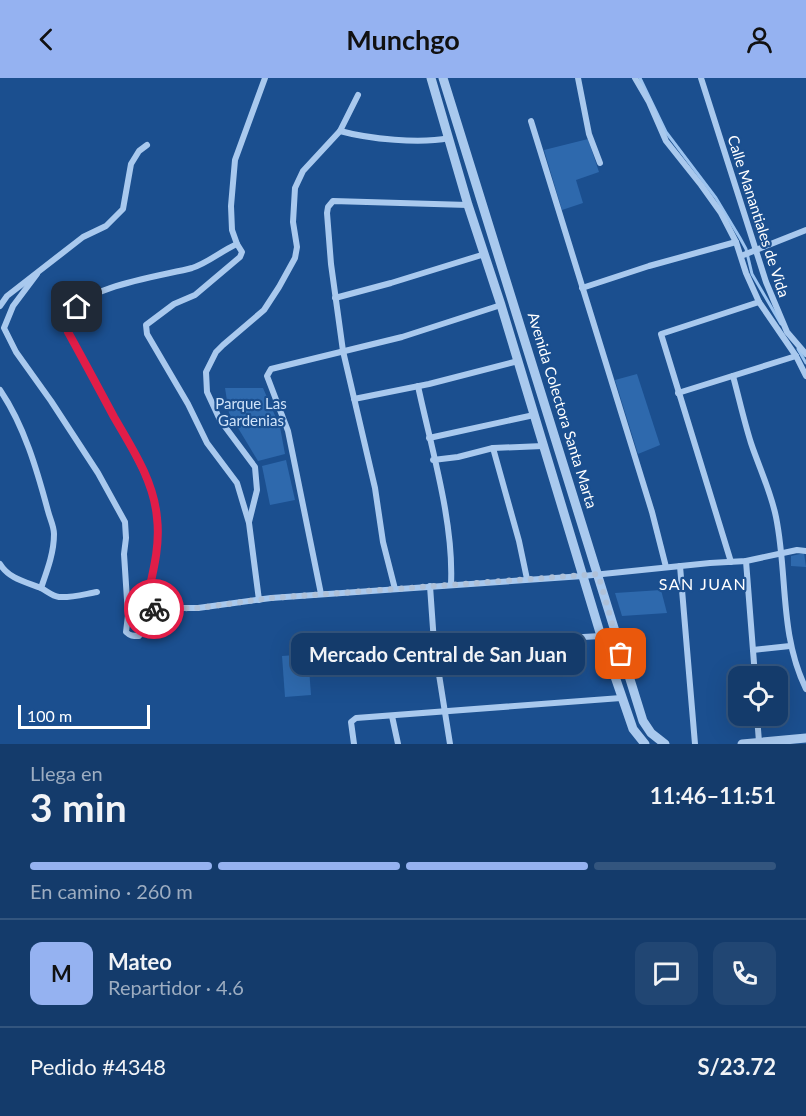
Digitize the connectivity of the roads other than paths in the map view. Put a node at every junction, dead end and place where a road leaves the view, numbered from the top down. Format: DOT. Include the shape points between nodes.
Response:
graph roads {
  1 [pos="265,78"];
  2 [pos="431,78"];
  3 [pos="443,78"];
  4 [pos="578,78"];
  5 [pos="634,78"];
  6 [pos="701,78"];
  7 [pos="358,95"];
  8 [pos="531,121"];
  9 [pos="340,131"];
  10 [pos="449,138"];
  11 [pos="147,145"];
  12 [pos="600,163"];
  13 [pos="468,206"];
  14 [pos="806,230"];
  15 [pos="736,242"];
  16 [pos="237,244"];
  17 [pos="755,251"];
  18 [pos="485,254"];
  19 [pos="741,256"];
  20 [pos="37,274"];
  21 [pos="582,288"];
  22 [pos="335,298"];
  23 [pos="759,302"];
  24 [pos="501,305"];
  25 [pos="0,306"];
  26 [pos="343,351"];
  27 [pos="806,354"];
  28 [pos="796,356"];
  29 [pos="518,361"];
  30 [pos="733,376"];
  31 [pos="806,376"];
  32 [pos="418,386"];
  33 [pos="0,390"];
  34 [pos="678,393"];
  35 [pos="354,399"];
  36 [pos="534,415"];
  37 [pos="429,438"];
  38 [pos="543,446"];
  39 [pos="493,448"];
  40 [pos="434,460"];
  41 [pos="249,523"];
  42 [pos="806,551"];
  43 [pos="783,553"];
  44 [pos="746,561"];
  45 [pos="731,562"];
  46 [pos="0,564"];
  47 [pos="680,566"];
  48 [pos="666,567"];
  49 [pos="598,574"];
  50 [pos="583,576"];
  51 [pos="527,579"];
  52 [pos="451,584"];
  53 [pos="430,586"];
  54 [pos="41,588"];
  55 [pos="395,589"];
  56 [pos="97,592"];
  57 [pos="321,594"];
  58 [pos="259,600"];
  59 [pos="144,613"];
  60 [pos="601,636"];
  61 [pos="434,643"];
  62 [pos="790,646"];
  63 [pos="753,650"];
  64 [pos="754,666"];
  65 [pos="806,689"];
  66 [pos="621,698"];
  67 [pos="444,710"];
  68 [pos="392,716"];
  69 [pos="758,726"];
  70 [pos="806,738"];
  71 [pos="759,742"];
  72 [pos="354,744"];
  73 [pos="398,744"];
  74 [pos="450,744"];
  75 [pos="645,744"];
  76 [pos="665,744"];
  77 [pos="695,744"];
  78 [pos="742,744"];
  1 -- 16 [label="street" via="235,160 231,206"];
  2 -- 10 [label="street, Avenida Colectora Santa Marta"];
  3 -- 49 [label="street, Avenida Colectora Santa Marta"];
  4 -- 12 [label="street" via="589,134"];
  5 -- 15 [label="street" via="666,141 701,184"];
  6 -- 17 [label="street, Calle Manantiales de Vida"];
  7 -- 9 [label="street"];
  8 -- 21 [label="street"];
  9 -- 10 [label="street" via="436,141"];
  9 -- 41 [label="street" via="303,171 295,188 293,222 297,247 279,287 264,310 216,352 206,372 207,392 220,420 255,467 257,490"];
  10 -- 13 [label="street, Avenida Colectora Santa Marta"];
  11 -- 20 [label="street" via="130,164 123,210"];
  13 -- 18 [label="street, Avenida Colectora Santa Marta"];
  13 -- 22 [label="street" via="333,201 327,213"];
  14 -- 17 [label="street"];
  15 -- 19 [label="street"];
  15 -- 21 [label="street"];
  16 -- 41 [label="street" via="242,252 240,257 195,295 174,304 146,325 147,334 207,443 237,483"];
  16 -- 59 [label="street" via="193,267 97,293 69,315 67,322 68,332 152,493 158,519 157,543"];
  17 -- 19 [label="street"];
  17 -- 27 [label="street, Calle Manantiales de Vida" via="788,332"];
  18 -- 22 [label="street"];
  18 -- 24 [label="street, Avenida Colectora Santa Marta"];
  19 -- 23 [label="street"];
  20 -- 25 [label="street"];
  20 -- 59 [label="street" via="13,306 4,328 98,473 125,522 129,635 139,636"];
  21 -- 48 [label="street"];
  22 -- 26 [label="street"];
  23 -- 28 [label="street"];
  23 -- 34 [label="street" via="660,334"];
  24 -- 26 [label="street" via="402,337"];
  24 -- 29 [label="street, Avenida Colectora Santa Marta"];
  26 -- 35 [label="street"];
  26 -- 57 [label="street" via="271,369 267,376 288,431"];
  28 -- 30 [label="street"];
  28 -- 31 [label="street"];
  29 -- 32 [label="street"];
  29 -- 36 [label="street, Avenida Colectora Santa Marta"];
  30 -- 34 [label="street"];
  30 -- 43 [label="street"];
  32 -- 35 [label="street"];
  32 -- 37 [label="street"];
  33 -- 54 [label="street" via="19,425 54,531 53,549"];
  34 -- 45 [label="street"];
  35 -- 55 [label="street"];
  36 -- 37 [label="street"];
  36 -- 38 [label="street, Avenida Colectora Santa Marta"];
  37 -- 40 [label="street"];
  38 -- 39 [label="street"];
  38 -- 50 [label="street, Avenida Colectora Santa Marta"];
  39 -- 40 [label="street"];
  39 -- 51 [label="street"];
  40 -- 52 [label="street" via="452,560"];
  41 -- 58 [label="street"];
  42 -- 43 [label="street"];
  43 -- 44 [label="street"];
  43 -- 62 [label="street"];
  44 -- 45 [label="street"];
  44 -- 63 [label="street"];
  45 -- 47 [label="street"];
  46 -- 54 [label="street" via="21,581"];
  47 -- 48 [label="street"];
  47 -- 77 [label="street"];
  48 -- 49 [label="street"];
  49 -- 50 [label="street"];
  49 -- 76 [label="street, Avenida Colectora Santa Marta" via="643,721"];
  50 -- 51 [label="street"];
  50 -- 60 [label="street, Avenida Colectora Santa Marta"];
  51 -- 52 [label="street"];
  52 -- 53 [label="street"];
  53 -- 55 [label="street"];
  53 -- 61 [label="street"];
  54 -- 56 [label="street" via="68,597"];
  55 -- 57 [label="street"];
  57 -- 58 [label="street"];
  58 -- 59 [label="street" via="198,608 156,608"];
  60 -- 61 [label="street"];
  60 -- 66 [label="street, Avenida Colectora Santa Marta"];
  61 -- 67 [label="street"];
  62 -- 63 [label="street"];
  62 -- 65 [label="street"];
  63 -- 64 [label="street"];
  66 -- 67 [label="street"];
  66 -- 75 [label="street, Avenida Colectora Santa Marta" via="633,729"];
  67 -- 68 [label="street"];
  67 -- 74 [label="street"];
  68 -- 72 [label="street" via="353,719"];
  68 -- 73 [label="street"];
  69 -- 71 [label="street"];
  70 -- 71 [label="street"];
  71 -- 78 [label="street"];
}
